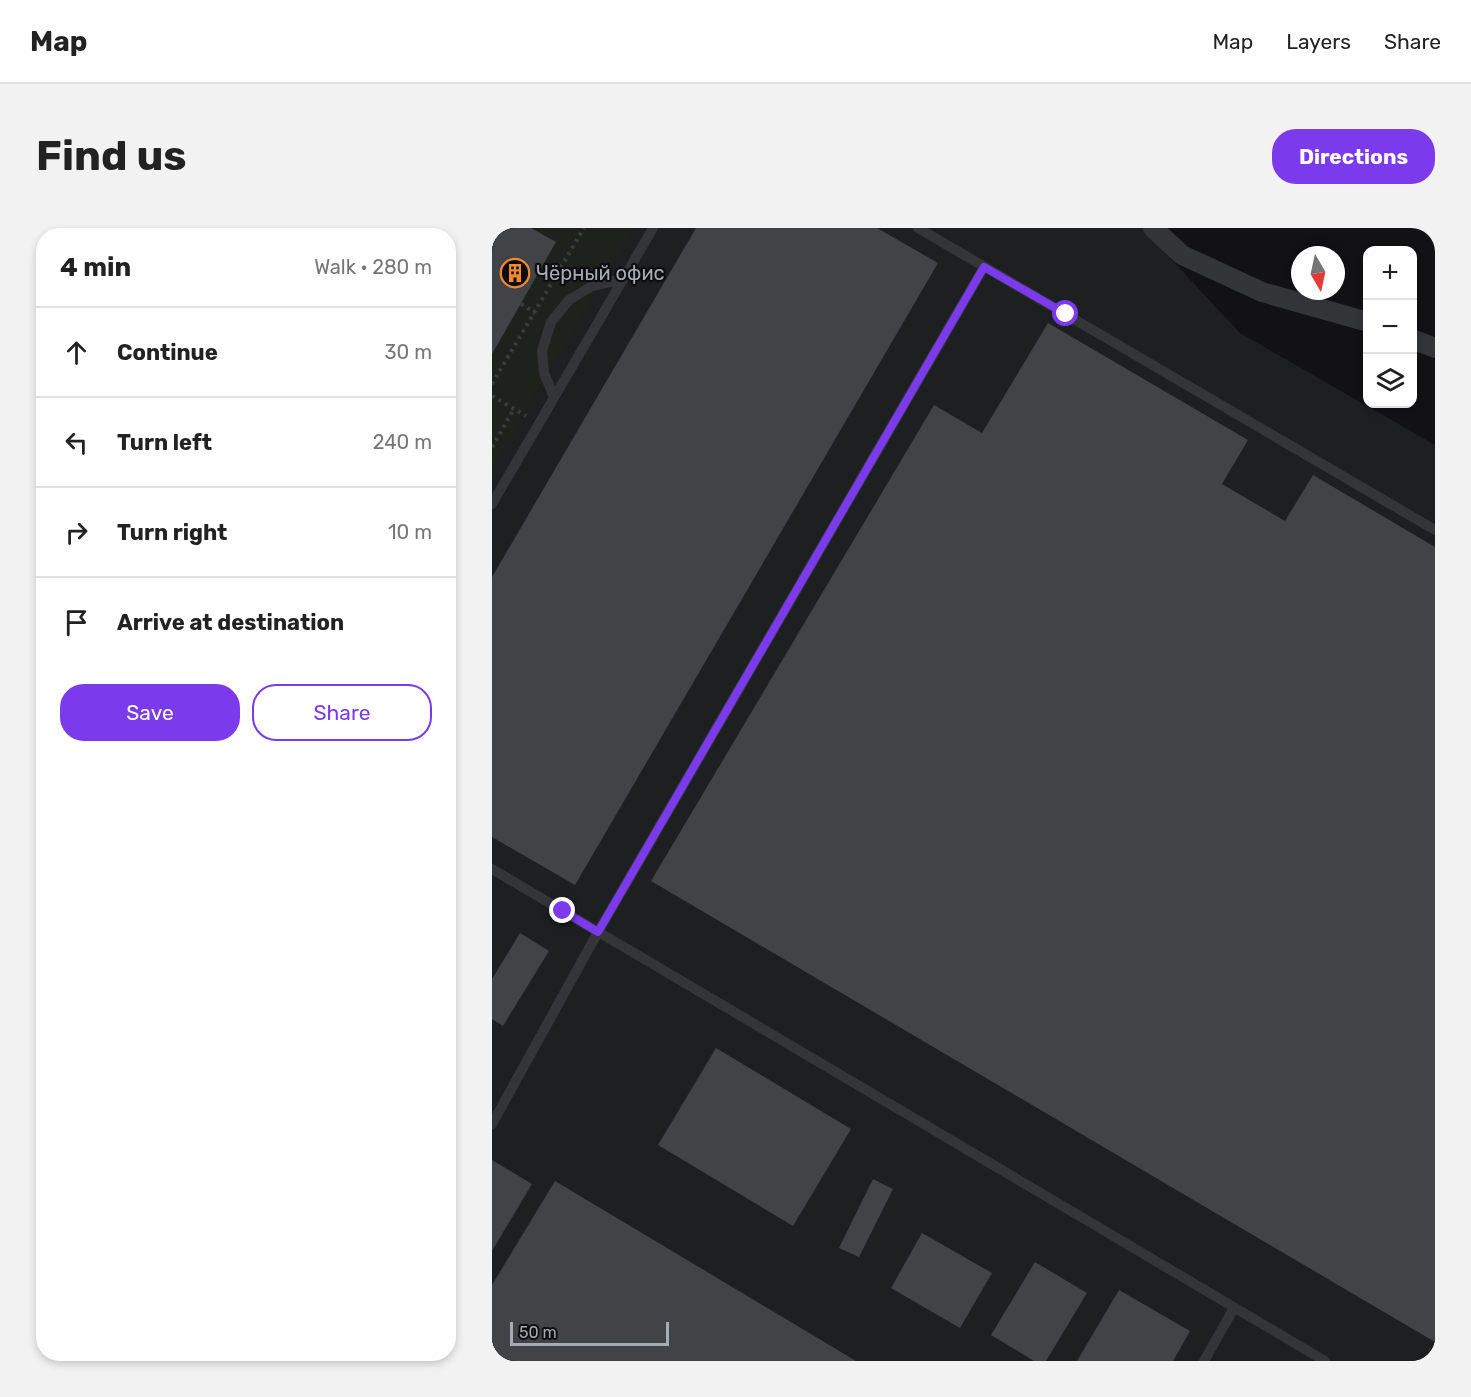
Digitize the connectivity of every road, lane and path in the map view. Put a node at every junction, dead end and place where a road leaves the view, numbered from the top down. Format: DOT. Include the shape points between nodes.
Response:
graph roads {
  1 [pos="584,228"];
  2 [pos="653,228"];
  3 [pos="918,228"];
  4 [pos="1153,228"];
  5 [pos="984,267"];
  6 [pos="623,279"];
  7 [pos="1363,321"];
  8 [pos="1417,341"];
  9 [pos="1435,348"];
  10 [pos="492,384"];
  11 [pos="492,396"];
  12 [pos="554,397"];
  13 [pos="514,409"];
  14 [pos="539,423"];
  15 [pos="492,447"];
  16 [pos="492,504"];
  17 [pos="1435,530"];
  18 [pos="492,869"];
  19 [pos="598,932"];
  20 [pos="492,1124"];
  21 [pos="1234,1308"];
  22 [pos="1204,1361"];
  23 [pos="1325,1361"];
  1 -- 10 [label="path"];
  2 -- 6 [label="lane"];
  3 -- 5 [label="lane"];
  4 -- 7 [label="street" via="1182,255 1262,292"];
  5 -- 17 [label="lane"];
  5 -- 19 [label="lane"];
  6 -- 12 [label="lane"];
  6 -- 12 [label="lane" via="592,286 569,300 551,322 542,351 544,373"];
  8 -- 9 [label="street"];
  11 -- 13 [label="path"];
  12 -- 14 [label="lane"];
  13 -- 14 [label="path"];
  13 -- 15 [label="path"];
  14 -- 16 [label="lane"];
  18 -- 19 [label="lane"];
  19 -- 20 [label="lane"];
  19 -- 21 [label="lane"];
  21 -- 22 [label="lane"];
  21 -- 23 [label="lane"];
}
